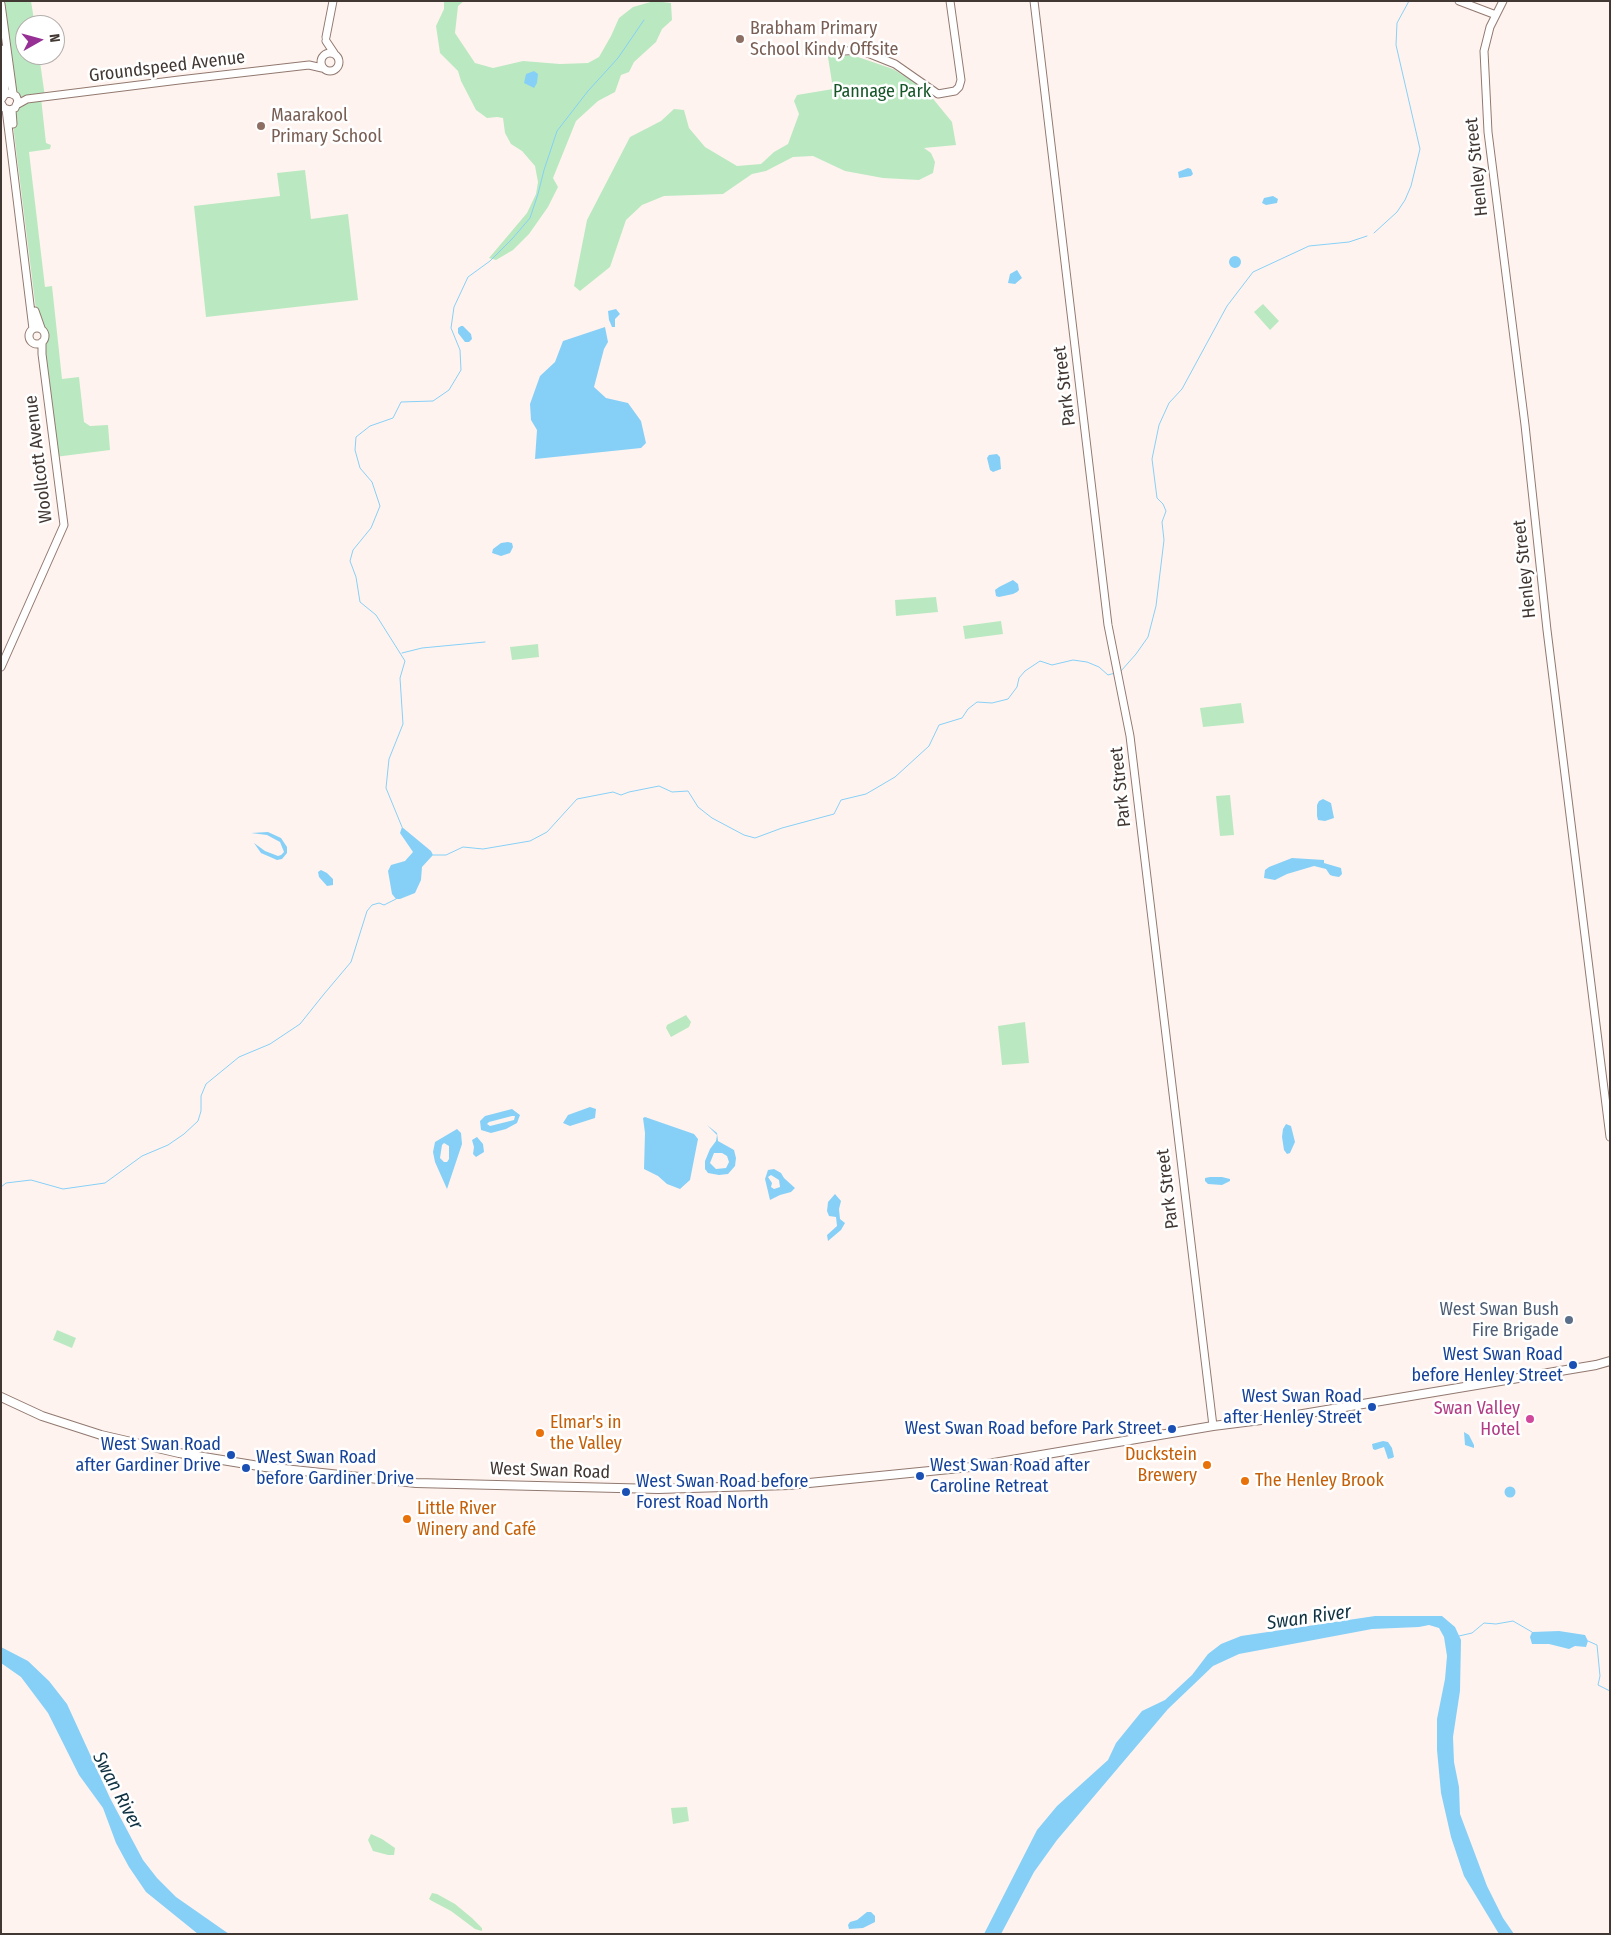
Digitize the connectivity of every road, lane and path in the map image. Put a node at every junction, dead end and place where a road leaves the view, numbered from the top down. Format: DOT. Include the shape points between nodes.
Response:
graph roads {
  1 [pos="334,1"];
  2 [pos="950,1"];
  3 [pos="1034,1"];
  4 [pos="1459,1"];
  5 [pos="1503,1"];
  6 [pos="1,4"];
  7 [pos="1496,15"];
  8 [pos="326,37"];
  9 [pos="1,49"];
  10 [pos="829,52"];
  11 [pos="334,53"];
  12 [pos="323,56"];
  13 [pos="309,65"];
  14 [pos="322,68"];
  15 [pos="16,98"];
  16 [pos="3,103"];
  17 [pos="41,328"];
  18 [pos="33,329"];
  19 [pos="39,343"];
  20 [pos="1,667"];
  21 [pos="1610,1137"];
  22 [pos="1610,1361"];
  23 [pos="1,1397"];
  24 [pos="1213,1426"];
  1 -- 8 [label="street"];
  2 -- 10 [label="street" via="961,80 955,92 938,94 895,64 860,50"];
  3 -- 24 [label="street, Park Street" via="1108,625 1130,736"];
  4 -- 7 [label="street"];
  5 -- 7 [label="street, Henley Street"];
  6 -- 15 [label="street"];
  7 -- 21 [label="street, Henley Street" via="1484,51 1488,132"];
  9 -- 16 [label="street, Woollcott Avenue" via="5,85"];
  11 -- 12 [label="street"];
  11 -- 12 [label="street, Groundspeed Avenue" via="326,41"];
  11 -- 14 [label="street" via="339,60 336,69"];
  12 -- 13 [label="street, Groundspeed Avenue"];
  12 -- 14 [label="street"];
  13 -- 14 [label="street, Groundspeed Avenue"];
  13 -- 15 [label="street, Groundspeed Avenue"];
  15 -- 16 [label="street"];
  15 -- 16 [label="street"];
  16 -- 17 [label="street, Woollcott Avenue" via="36,316"];
  16 -- 18 [label="street, Woollcott Avenue"];
  17 -- 18 [label="street"];
  17 -- 19 [label="street, Woollcott Avenue" via="45,335"];
  18 -- 19 [label="street, Woollcott Avenue" via="29,338"];
  19 -- 20 [label="street, Woollcott Avenue" via="64,525"];
  22 -- 24 [label="main road, West Swan Road" via="1295,1416"];
  23 -- 24 [label="main road, West Swan Road" via="42,1416 101,1435 265,1467 416,1483 658,1489 789,1485 970,1467"];
}
